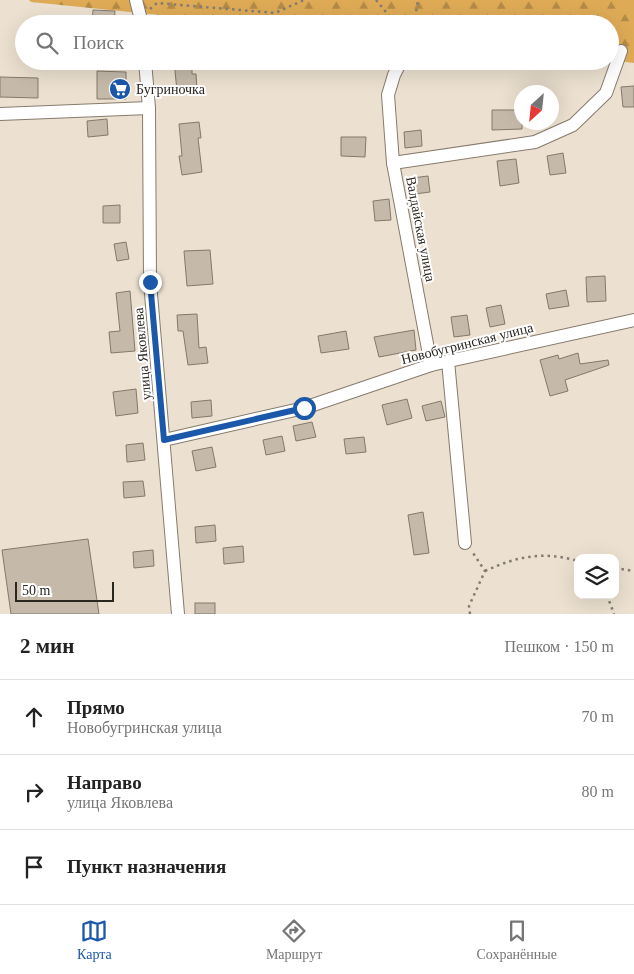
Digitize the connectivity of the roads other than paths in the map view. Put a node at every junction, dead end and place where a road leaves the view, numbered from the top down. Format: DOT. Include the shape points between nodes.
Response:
graph roads {
  1 [pos="136,0"];
  2 [pos="140,15"];
  3 [pos="621,51"];
  4 [pos="619,57"];
  5 [pos="146,70"];
  6 [pos="396,70"];
  7 [pos="614,70"];
  8 [pos="148,108"];
  9 [pos="0,114"];
  10 [pos="393,163"];
  11 [pos="634,320"];
  12 [pos="448,362"];
  13 [pos="431,365"];
  14 [pos="164,440"];
  15 [pos="465,543"];
  16 [pos="178,614"];
  1 -- 2 [label="street"];
  3 -- 4 [label="street, Валдайская улица"];
  5 -- 8 [label="street, улица Яковлева"];
  6 -- 10 [label="street" via="388,95"];
  7 -- 10 [label="street, Валдайская улица" via="606,93 573,126 535,142"];
  8 -- 9 [label="street"];
  8 -- 14 [label="street, улица Яковлева" via="150,282"];
  10 -- 13 [label="street, Валдайская улица"];
  11 -- 12 [label="street, Новобугринская улица"];
  12 -- 13 [label="street, Новобугринская улица"];
  12 -- 15 [label="street"];
  13 -- 14 [label="street, Новобугринская улица" via="304,408"];
  14 -- 16 [label="street, улица Яковлева"];
}
